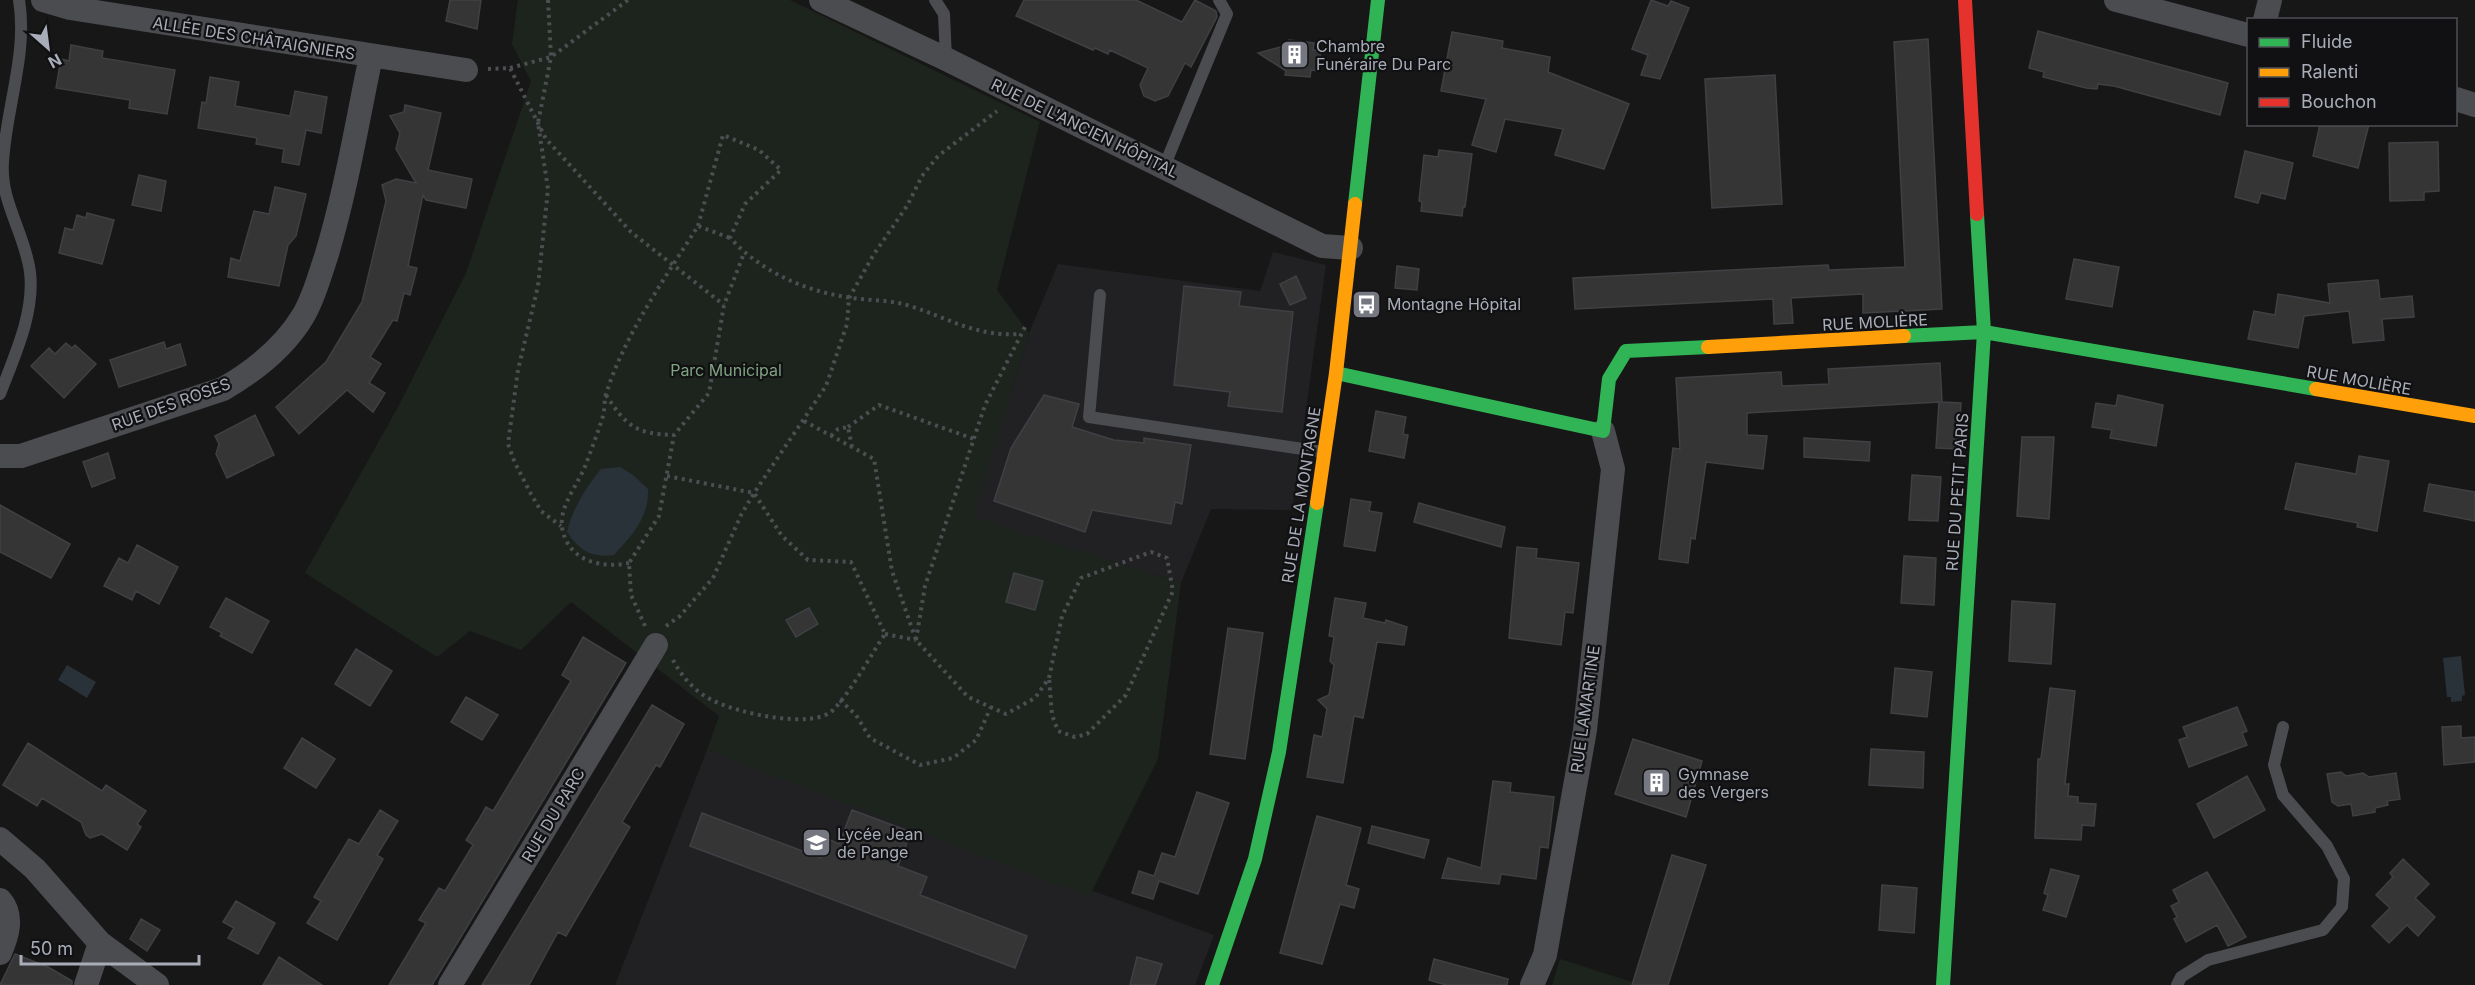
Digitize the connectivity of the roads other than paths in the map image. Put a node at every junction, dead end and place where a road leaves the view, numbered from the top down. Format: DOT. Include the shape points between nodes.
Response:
graph roads {
  1 [pos="19,0"];
  2 [pos="43,0"];
  3 [pos="935,0"];
  4 [pos="1219,0"];
  5 [pos="1378,0"];
  6 [pos="1965,0"];
  7 [pos="2116,0"];
  8 [pos="2270,0"];
  9 [pos="837,3"];
  10 [pos="2266,18"];
  11 [pos="2247,35"];
  12 [pos="371,57"];
  13 [pos="946,59"];
  14 [pos="466,70"];
  15 [pos="2457,99"];
  16 [pos="2475,105"];
  17 [pos="1164,167"];
  18 [pos="1351,248"];
  19 [pos="1100,295"];
  20 [pos="1984,332"];
  21 [pos="1336,373"];
  22 [pos="0,394"];
  23 [pos="2475,416"];
  24 [pos="1603,430"];
  25 [pos="1324,452"];
  26 [pos="0,456"];
  27 [pos="661,636"];
  28 [pos="2283,727"];
  29 [pos="0,839"];
  30 [pos="0,900"];
  31 [pos="100,943"];
  32 [pos="0,953"];
  33 [pos="86,985"];
  34 [pos="157,985"];
  35 [pos="450,985"];
  36 [pos="1212,985"];
  37 [pos="1532,985"];
  38 [pos="1943,985"];
  39 [pos="2177,985"];
  1 -- 22 [label="lane" via="23,26 3,173 4,193 30,272 28,307"];
  2 -- 12 [label="street, ALLÉE DES CHÂTAIGNIERS" via="70,8"];
  3 -- 13 [label="lane" via="944,14"];
  4 -- 17 [label="lane" via="1227,14"];
  5 -- 18 [label="street, RUE DE LA MONTAGNE"];
  6 -- 20 [label="street, RUE DU PETIT PARIS"];
  7 -- 11 [label="street"];
  8 -- 10 [label="street"];
  9 -- 13 [label="street, RUE DE L'ANCIEN HÔPITAL"];
  12 -- 14 [label="street, ALLÉE DES CHÂTAIGNIERS"];
  12 -- 26 [label="street, RUE DES ROSES" via="335,227 316,289 287,338 245,376 223,389 21,456"];
  13 -- 17 [label="street, RUE DE L'ANCIEN HÔPITAL"];
  15 -- 16 [label="street"];
  17 -- 18 [label="street, RUE DE L'ANCIEN HÔPITAL" via="1322,246"];
  18 -- 21 [label="street, RUE DE LA MONTAGNE"];
  19 -- 25 [label="lane" via="1089,417"];
  20 -- 23 [label="street, RUE MOLIÈRE"];
  20 -- 24 [label="street, RUE MOLIÈRE" via="1626,351 1610,379"];
  20 -- 38 [label="street, RUE DU PETIT PARIS"];
  21 -- 24 [label="street"];
  21 -- 25 [label="street, RUE DE LA MONTAGNE"];
  24 -- 37 [label="street, RUE LAMARTINE" via="1613,470 1585,730 1545,955"];
  25 -- 36 [label="street, RUE DE LA MONTAGNE" via="1271,794 1255,859"];
  27 -- 35 [label="street, RUE DU PARC"];
  28 -- 39 [label="lane" via="2274,765 2283,795 2327,846 2344,879 2342,907 2323,930 2208,960 2181,977"];
  29 -- 31 [label="street" via="34,869"];
  30 -- 32 [label="street" via="6,907 9,932"];
  31 -- 33 [label="street"];
  31 -- 34 [label="street"];
}
